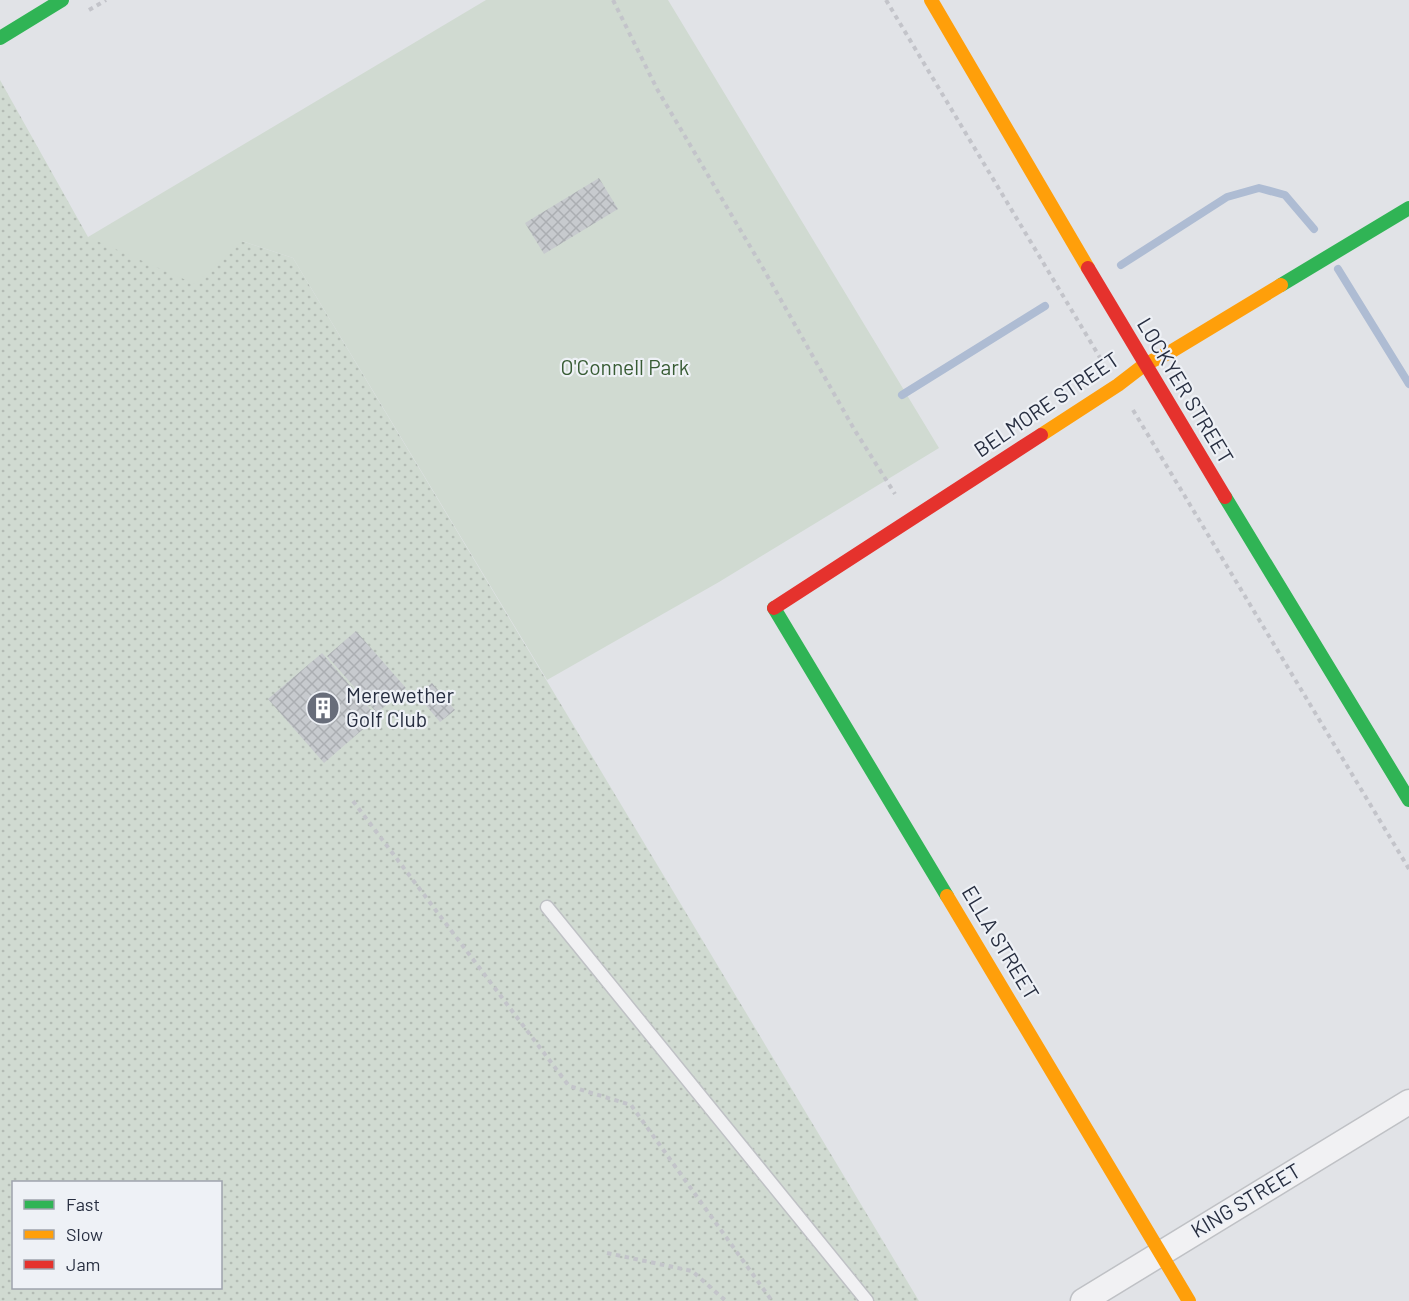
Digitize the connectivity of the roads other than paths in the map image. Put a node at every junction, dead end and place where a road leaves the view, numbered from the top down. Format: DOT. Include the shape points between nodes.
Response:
graph roads {
  1 [pos="62,0"];
  2 [pos="931,0"];
  3 [pos="0,38"];
  4 [pos="1409,208"];
  5 [pos="1144,364"];
  6 [pos="774,608"];
  7 [pos="1409,800"];
  8 [pos="547,907"];
  9 [pos="1409,1102"];
  10 [pos="1161,1253"];
  11 [pos="867,1301"];
  12 [pos="1083,1301"];
  13 [pos="1189,1301"];
  1 -- 3 [label="street"];
  2 -- 5 [label="street, LOCKYER STREET"];
  4 -- 5 [label="street, BELMORE STREET" via="1172,351"];
  5 -- 6 [label="street, BELMORE STREET"];
  5 -- 7 [label="street, LOCKYER STREET"];
  6 -- 10 [label="street, ELLA STREET"];
  8 -- 11 [label="lane"];
  9 -- 10 [label="street, KING STREET"];
  10 -- 12 [label="street, KING STREET"];
  10 -- 13 [label="street, ELLA STREET"];
}
